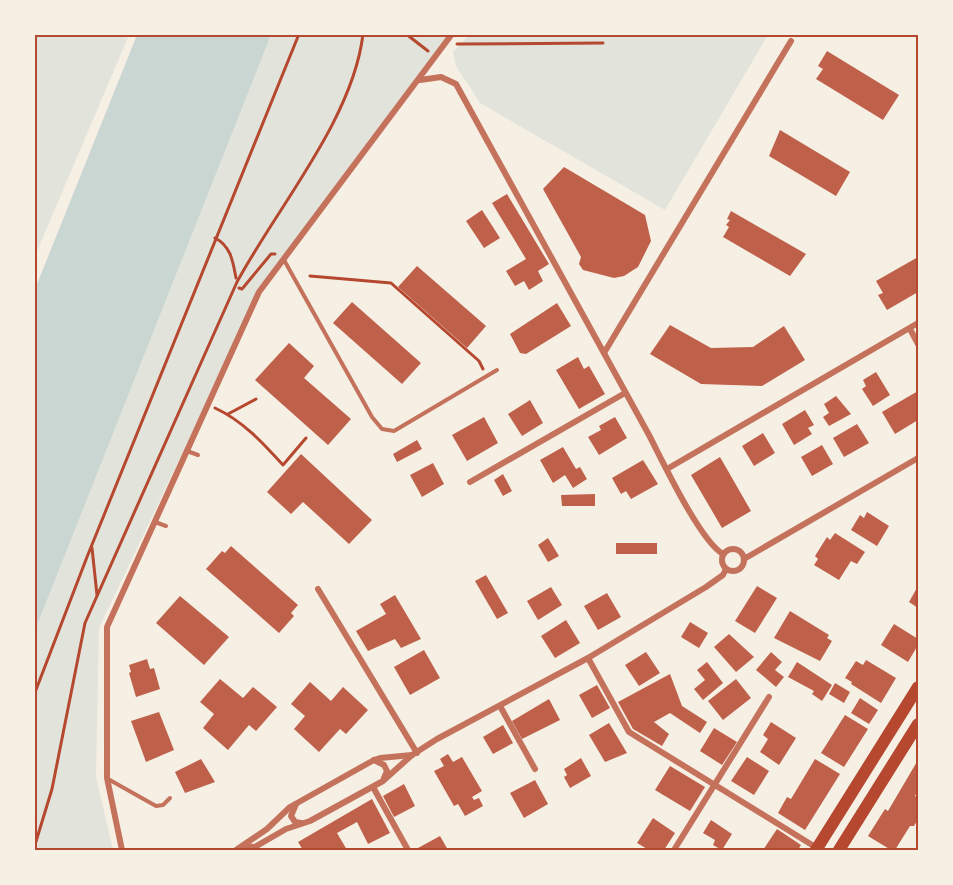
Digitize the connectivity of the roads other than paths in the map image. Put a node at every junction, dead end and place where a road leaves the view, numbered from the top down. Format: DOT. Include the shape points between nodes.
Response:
graph roads {
  1 [pos="452,34"];
  2 [pos="791,41"];
  3 [pos="420,80"];
  4 [pos="284,260"];
  5 [pos="918,323"];
  6 [pos="910,328"];
  7 [pos="918,344"];
  8 [pos="604,353"];
  9 [pos="497,370"];
  10 [pos="626,393"];
  11 [pos="187,451"];
  12 [pos="198,455"];
  13 [pos="918,458"];
  14 [pos="667,469"];
  15 [pos="470,482"];
  16 [pos="155,521"];
  17 [pos="166,526"];
  18 [pos="723,554"];
  19 [pos="744,559"];
  20 [pos="726,569"];
  21 [pos="318,589"];
  22 [pos="588,658"];
  23 [pos="918,687"];
  24 [pos="769,697"];
  25 [pos="500,706"];
  26 [pos="918,724"];
  27 [pos="414,754"];
  28 [pos="374,760"];
  29 [pos="535,769"];
  30 [pos="107,778"];
  31 [pos="382,781"];
  32 [pos="714,784"];
  33 [pos="373,787"];
  34 [pos="170,798"];
  35 [pos="296,804"];
  36 [pos="304,823"];
  37 [pos="245,848"];
  38 [pos="817,849"];
  39 [pos="123,850"];
  40 [pos="236,850"];
  41 [pos="408,850"];
  42 [pos="674,850"];
  43 [pos="839,850"];
  1 -- 3 [label="street"];
  2 -- 8 [label="street"];
  3 -- 4 [label="street"];
  3 -- 8 [label="street" via="441,77 456,84"];
  4 -- 9 [label="lane" via="382,429 394,431"];
  4 -- 11 [label="street" via="259,292"];
  5 -- 6 [label="street"];
  6 -- 7 [label="street"];
  6 -- 14 [label="street"];
  8 -- 10 [label="street"];
  10 -- 14 [label="street"];
  10 -- 15 [label="street"];
  11 -- 12 [label="lane"];
  11 -- 16 [label="street"];
  13 -- 19 [label="street"];
  14 -- 18 [label="street" via="714,549"];
  16 -- 17 [label="lane"];
  16 -- 30 [label="street" via="107,627"];
  18 -- 19 [label="street" via="735,549"];
  18 -- 20 [label="street" via="721,563"];
  19 -- 20 [label="street" via="738,570"];
  20 -- 22 [label="street" via="706,587"];
  21 -- 27 [label="street"];
  22 -- 25 [label="street"];
  22 -- 32 [label="street" via="629,732"];
  23 -- 38 [label="main road"];
  24 -- 32 [label="street"];
  25 -- 27 [label="street"];
  25 -- 29 [label="street"];
  26 -- 43 [label="main road" via="907,751"];
  27 -- 28 [label="street"];
  27 -- 31 [label="street"];
  28 -- 31 [label="street" via="387,771"];
  28 -- 35 [label="street"];
  30 -- 34 [label="lane" via="156,806"];
  30 -- 39 [label="street"];
  31 -- 33 [label="street"];
  32 -- 38 [label="street"];
  32 -- 42 [label="street"];
  33 -- 36 [label="street"];
  33 -- 41 [label="street"];
  35 -- 36 [label="street" via="291,816 295,822"];
  35 -- 37 [label="street"];
  36 -- 37 [label="street"];
  37 -- 40 [label="street"];
}
